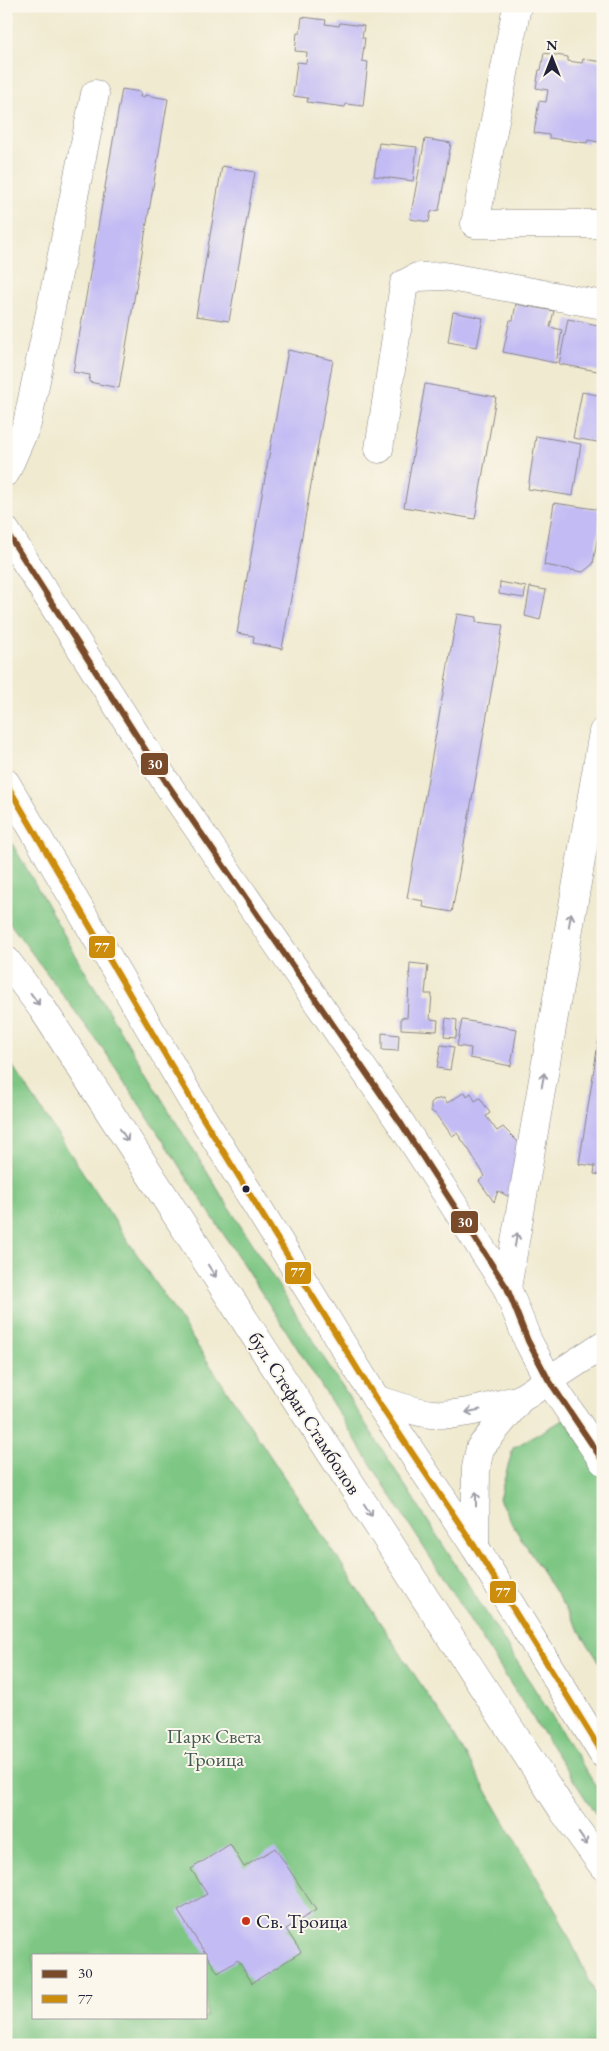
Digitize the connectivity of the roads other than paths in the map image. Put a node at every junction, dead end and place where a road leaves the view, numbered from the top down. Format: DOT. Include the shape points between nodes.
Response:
graph roads {
  1 [pos="517,6"];
  2 [pos="95,94"];
  3 [pos="603,224"];
  4 [pos="603,305"];
  5 [pos="379,449"];
  6 [pos="6,472"];
  7 [pos="6,531"];
  8 [pos="603,732"];
  9 [pos="6,783"];
  10 [pos="6,960"];
  11 [pos="507,1288"];
  12 [pos="603,1345"];
  13 [pos="548,1379"];
  14 [pos="520,1398"];
  15 [pos="376,1399"];
  16 [pos="603,1460"];
  17 [pos="475,1547"];
  18 [pos="603,1754"];
  19 [pos="603,1866"];
  1 -- 3 [label="street" via="475,224"];
  2 -- 6 [label="street" via="27,424"];
  4 -- 5 [label="street" via="444,276 418,277 404,284"];
  7 -- 11 [label="street" via="166,782 402,1125"];
  11 -- 8 [label="street, one-way"];
  9 -- 15 [label="street" via="191,1099"];
  10 -- 19 [label="street, бул. Стефан Стамболов, one-way" via="42,1008 559,1804"];
  11 -- 13 [label="street" via="528,1341"];
  12 -- 13 [label="street"];
  13 -- 14 [label="street"];
  13 -- 16 [label="street"];
  14 -- 15 [label="street, one-way" via="454,1414 414,1411"];
  17 -- 14 [label="street, one-way" via="476,1468 480,1448"];
  15 -- 17 [label="street"];
  17 -- 18 [label="street"];
}
